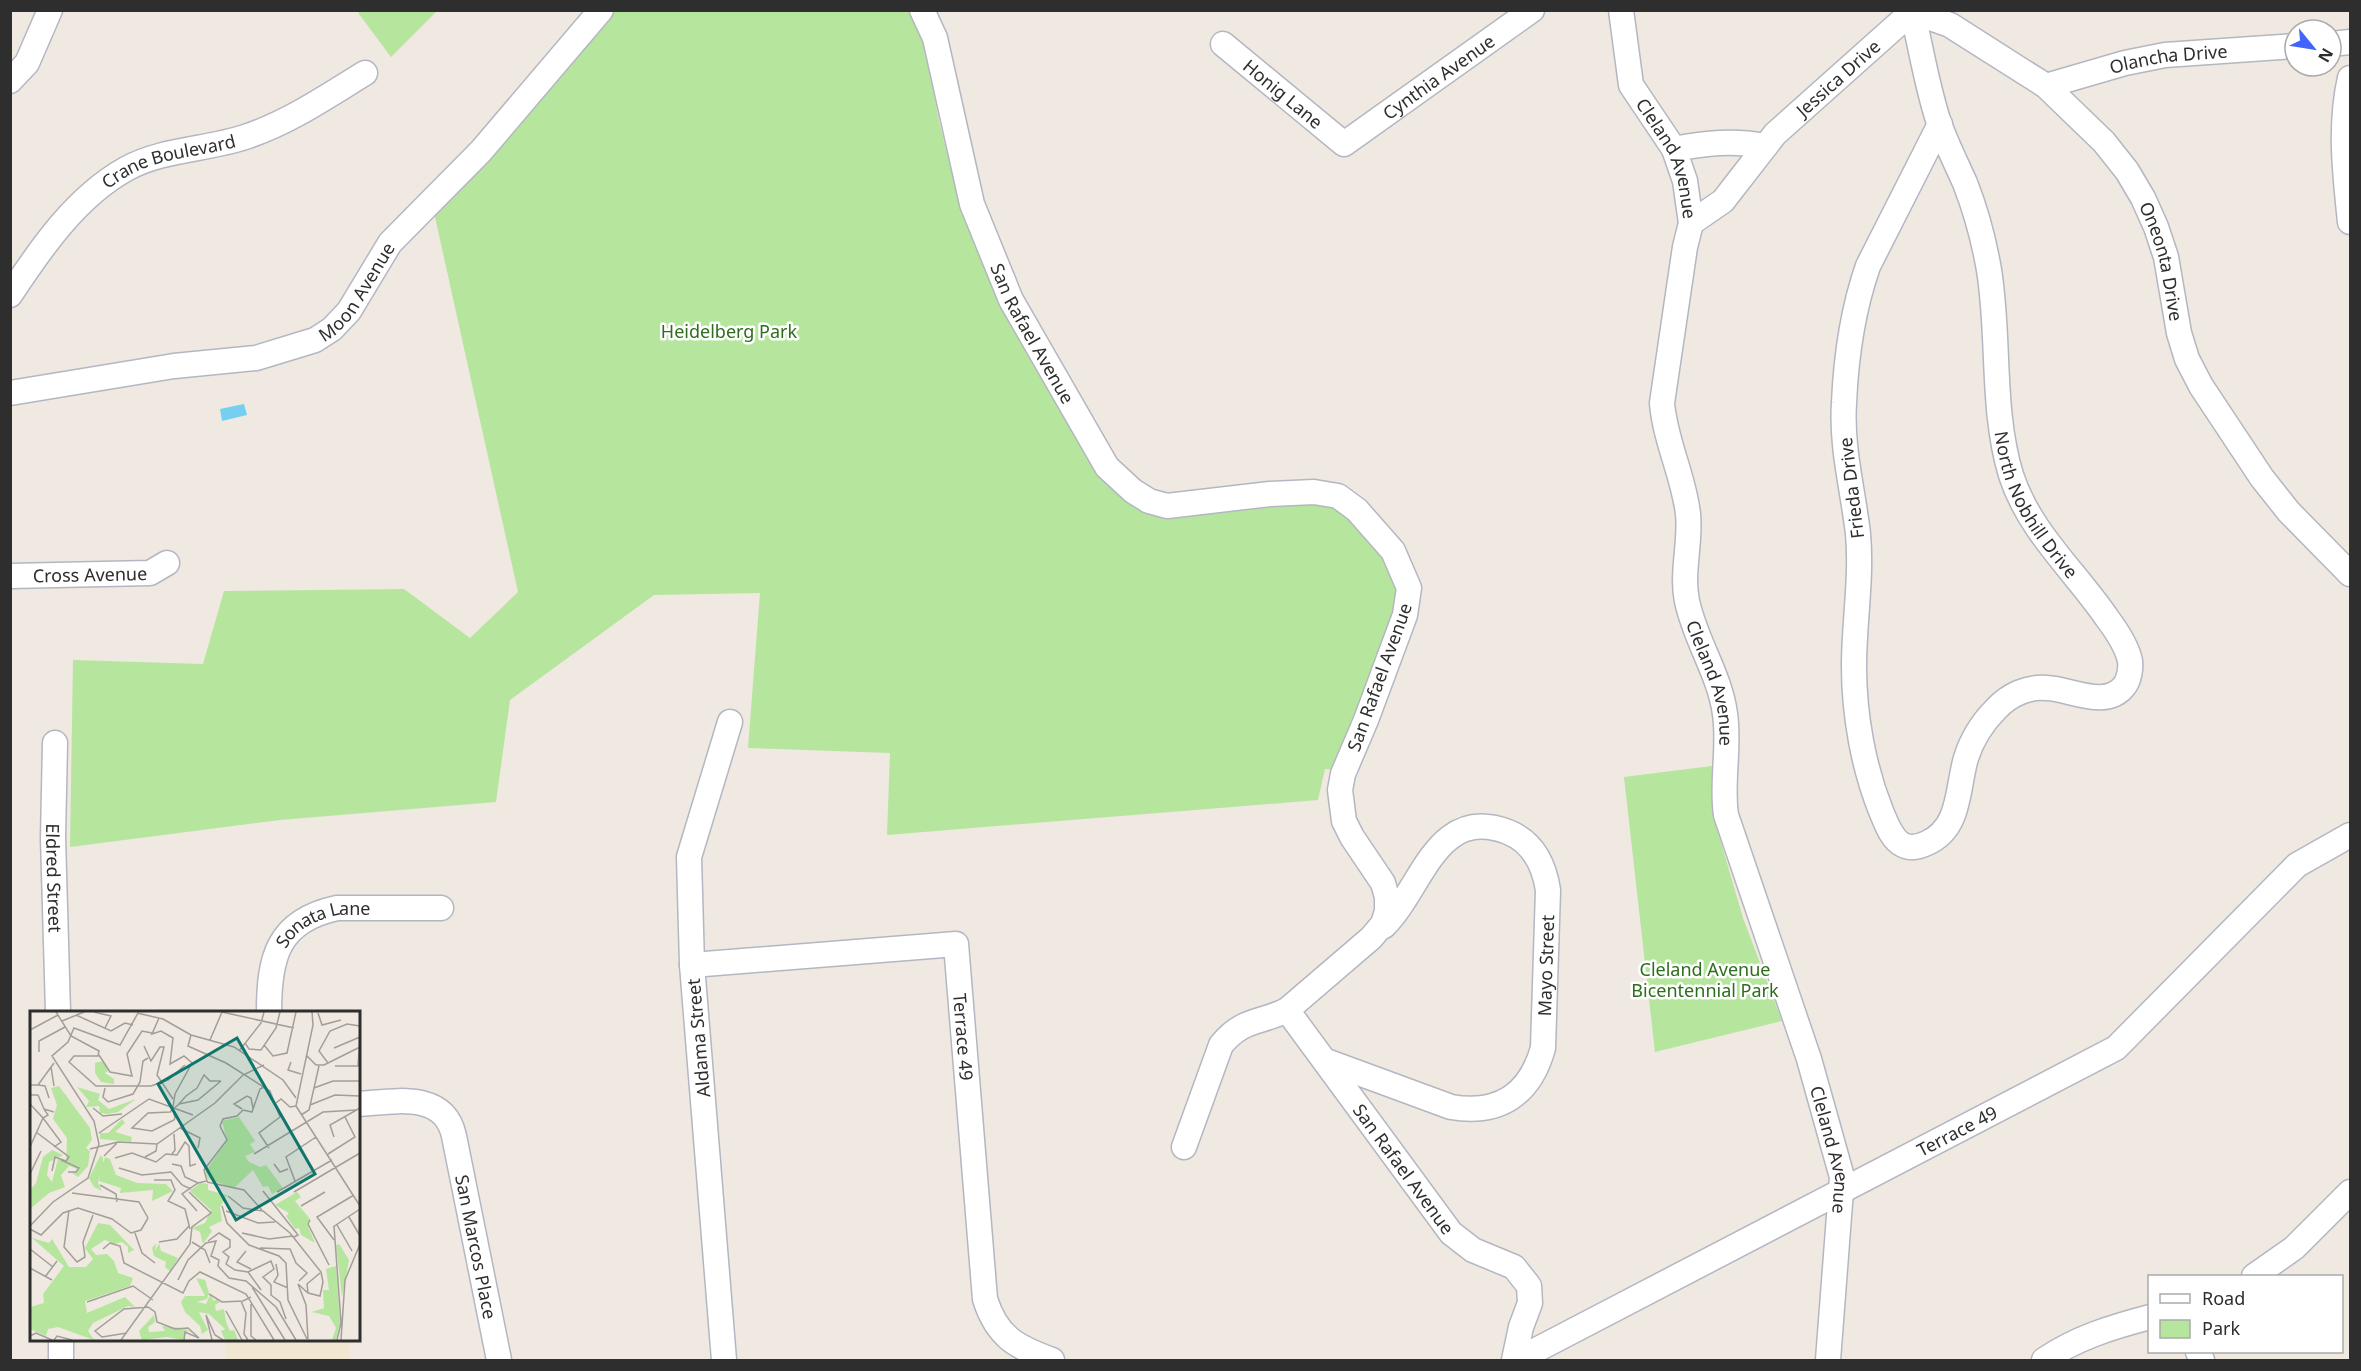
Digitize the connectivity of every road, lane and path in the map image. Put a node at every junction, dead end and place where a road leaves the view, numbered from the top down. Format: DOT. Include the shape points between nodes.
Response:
graph roads {
  1 [pos="50,10"];
  2 [pos="600,10"];
  3 [pos="922,10"];
  4 [pos="1532,10"];
  5 [pos="1621,10"];
  6 [pos="1912,11"];
  7 [pos="1223,44"];
  8 [pos="2283,47"];
  9 [pos="365,73"];
  10 [pos="2350,78"];
  11 [pos="10,81"];
  12 [pos="2046,86"];
  13 [pos="1940,124"];
  14 [pos="1344,144"];
  15 [pos="1765,146"];
  16 [pos="1674,149"];
  17 [pos="2350,222"];
  18 [pos="1691,223"];
  19 [pos="10,295"];
  20 [pos="10,393"];
  21 [pos="167,563"];
  22 [pos="2350,574"];
  23 [pos="10,576"];
  24 [pos="730,722"];
  25 [pos="55,743"];
  26 [pos="2350,835"];
  27 [pos="1918,847"];
  28 [pos="441,908"];
  29 [pos="1371,938"];
  30 [pos="692,965"];
  31 [pos="1287,1010"];
  32 [pos="58,1011"];
  33 [pos="269,1011"];
  34 [pos="1326,1061"];
  35 [pos="360,1104"];
  36 [pos="1184,1148"];
  37 [pos="1841,1191"];
  38 [pos="2350,1192"];
  39 [pos="2255,1275"];
  40 [pos="2148,1318"];
  41 [pos="61,1341"];
  42 [pos="61,1360"];
  43 [pos="499,1360"];
  44 [pos="724,1360"];
  45 [pos="1052,1360"];
  46 [pos="1515,1360"];
  47 [pos="1828,1360"];
  48 [pos="2044,1360"];
  1 -- 11 [label="street" via="27,63"];
  2 -- 20 [label="street, Moon Avenue" via="481,151 390,243 349,310 332,329 315,340 256,358 174,366"];
  3 -- 29 [label="street, San Rafael Avenue" via="935,38 972,204 984,234 1011,300 1107,467 1133,491 1167,506 1270,494 1314,492 1338,496 1357,510 1393,551 1409,588 1405,615 1340,790 1344,821 1383,883 1387,897 1383,924"];
  4 -- 14 [label="street, Cynthia Avenue"];
  5 -- 16 [label="street, Cleland Avenue" via="1631,85"];
  6 -- 12 [label="street, Oneonta Drive" via="1950,24"];
  6 -- 13 [label="street, North Nobhill Drive"];
  6 -- 15 [label="street, Jessica Drive"];
  7 -- 14 [label="street, Honig Lane"];
  8 -- 12 [label="street, Olancha Drive" via="2165,56"];
  9 -- 19 [label="street, Crane Boulevard" via="276,125 217,145 151,158 108,180 58,229"];
  10 -- 17 [label="street" via="2342,126"];
  12 -- 22 [label="street, Oneonta Drive" via="2104,142 2143,198 2166,257 2179,333 2201,386 2262,478 2289,512"];
  13 -- 27 [label="street, Frieda Drive" via="1868,266 1854,316 1844,403 1844,436 1858,535 1856,706 1866,765 1887,823 1895,839"];
  13 -- 27 [label="street, North Nobhill Drive" via="1967,188 1989,270 1997,388 2011,475 2035,526 2113,626 2130,661 2130,674 2126,684 2108,697 2032,688 2001,703 1975,736 1952,818 1944,831"];
  15 -- 16 [label="street" via="1728,141"];
  15 -- 18 [label="street, Jessica Drive" via="1723,201"];
  16 -- 18 [label="street, Cleland Avenue" via="1685,181"];
  18 -- 37 [label="street, Cleland Avenue" via="1662,402 1688,512 1687,602 1725,713 1726,815 1809,1059 1842,1177"];
  21 -- 23 [label="street, Cross Avenue" via="150,573"];
  24 -- 30 [label="street, Aldama Street" via="689,856"];
  25 -- 32 [label="street, Eldred Street" via="53,838"];
  26 -- 37 [label="street, Terrace 49" via="2297,865 2116,1048"];
  28 -- 33 [label="street, Sonata Lane" via="337,908 307,918 288,934 274,956"];
  29 -- 31 [label="street, San Rafael Avenue"];
  29 -- 34 [label="street, Mayo Street" via="1406,899 1432,854 1455,834 1471,828 1500,829 1527,844 1538,857 1548,890 1543,1048 1539,1065 1529,1082 1504,1103 1468,1110"];
  30 -- 44 [label="street, Aldama Street"];
  30 -- 45 [label="street, Terrace 49" via="956,944 985,1299 994,1322 1010,1341"];
  31 -- 34 [label="street, San Rafael Avenue"];
  31 -- 36 [label="street" via="1243,1025 1221,1045"];
  34 -- 46 [label="street, San Rafael Avenue" via="1451,1233 1473,1250 1514,1267 1528,1286 1530,1303"];
  35 -- 43 [label="street, San Marcos Place" via="415,1101 429,1104 447,1119 454,1136"];
  37 -- 46 [label="street, Terrace 49"];
  37 -- 47 [label="street, Cleland Avenue"];
  38 -- 39 [label="street" via="2294,1248"];
  40 -- 48 [label="street" via="2102,1330"];
  41 -- 42 [label="street"];
}
